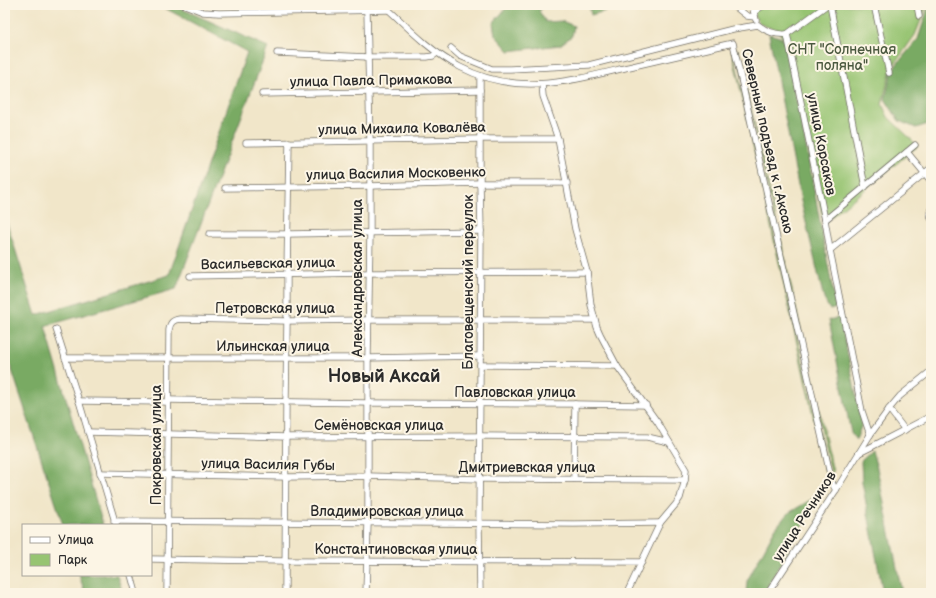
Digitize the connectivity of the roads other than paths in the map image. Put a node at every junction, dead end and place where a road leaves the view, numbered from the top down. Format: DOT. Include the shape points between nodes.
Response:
graph roads {
  1 [pos="185,5"];
  2 [pos="733,5"];
  3 [pos="752,5"];
  4 [pos="764,5"];
  5 [pos="828,5"];
  6 [pos="874,5"];
  7 [pos="917,5"];
  8 [pos="388,8"];
  9 [pos="367,11"];
  10 [pos="755,15"];
  11 [pos="919,16"];
  12 [pos="758,26"];
  13 [pos="787,34"];
  14 [pos="451,48"];
  15 [pos="277,53"];
  16 [pos="437,53"];
  17 [pos="368,57"];
  18 [pos="889,73"];
  19 [pos="480,76"];
  20 [pos="542,84"];
  21 [pos="480,90"];
  22 [pos="369,92"];
  23 [pos="262,94"];
  24 [pos="480,138"];
  25 [pos="558,139"];
  26 [pos="370,141"];
  27 [pos="289,142"];
  28 [pos="246,143"];
  29 [pos="915,145"];
  30 [pos="907,152"];
  31 [pos="931,168"];
  32 [pos="924,173"];
  33 [pos="931,181"];
  34 [pos="480,183"];
  35 [pos="567,183"];
  36 [pos="370,186"];
  37 [pos="288,187"];
  38 [pos="864,187"];
  39 [pos="225,188"];
  40 [pos="825,220"];
  41 [pos="481,231"];
  42 [pos="370,233"];
  43 [pos="209,234"];
  44 [pos="288,234"];
  45 [pos="830,250"];
  46 [pos="481,272"];
  47 [pos="587,272"];
  48 [pos="370,273"];
  49 [pos="287,274"];
  50 [pos="190,276"];
  51 [pos="369,320"];
  52 [pos="481,320"];
  53 [pos="595,320"];
  54 [pos="287,321"];
  55 [pos="171,322"];
  56 [pos="56,329"];
  57 [pos="480,356"];
  58 [pos="66,358"];
  59 [pos="169,358"];
  60 [pos="287,358"];
  61 [pos="368,358"];
  62 [pos="480,366"];
  63 [pos="618,366"];
  64 [pos="931,371"];
  65 [pos="79,401"];
  66 [pos="168,401"];
  67 [pos="286,401"];
  68 [pos="369,403"];
  69 [pos="480,404"];
  70 [pos="575,404"];
  71 [pos="646,405"];
  72 [pos="889,408"];
  73 [pos="931,416"];
  74 [pos="905,430"];
  75 [pos="88,432"];
  76 [pos="168,434"];
  77 [pos="870,435"];
  78 [pos="480,436"];
  79 [pos="286,437"];
  80 [pos="368,437"];
  81 [pos="575,437"];
  82 [pos="669,442"];
  83 [pos="859,453"];
  84 [pos="100,473"];
  85 [pos="168,474"];
  86 [pos="368,476"];
  87 [pos="286,477"];
  88 [pos="480,479"];
  89 [pos="574,479"];
  90 [pos="685,480"];
  91 [pos="836,490"];
  92 [pos="168,521"];
  93 [pos="286,522"];
  94 [pos="115,523"];
  95 [pos="368,523"];
  96 [pos="479,524"];
  97 [pos="660,524"];
  98 [pos="152,559"];
  99 [pos="168,559"];
  100 [pos="285,561"];
  101 [pos="368,561"];
  102 [pos="480,561"];
  103 [pos="642,562"];
  104 [pos="131,576"];
  105 [pos="136,593"];
  106 [pos="167,593"];
  107 [pos="285,593"];
  108 [pos="366,593"];
  109 [pos="480,593"];
  110 [pos="627,593"];
  111 [pos="768,593"];
  1 -- 9 [label="street" via="208,12 235,13"];
  2 -- 10 [label="street" via="747,16"];
  3 -- 10 [label="street"];
  4 -- 10 [label="street"];
  5 -- 13 [label="street"];
  5 -- 38 [label="street"];
  6 -- 18 [label="street"];
  7 -- 11 [label="street"];
  8 -- 9 [label="street"];
  8 -- 16 [label="street, Северный подъезд к г.Аксаю"];
  9 -- 17 [label="street, Александровская улица"];
  10 -- 12 [label="street"];
  12 -- 13 [label="street" via="776,34"];
  12 -- 14 [label="street" via="733,29 590,64 492,69 460,56"];
  13 -- 40 [label="street, улица Корсаков"];
  15 -- 17 [label="street"];
  16 -- 17 [label="street" via="427,57"];
  16 -- 19 [label="street, Северный подъезд к г.Аксаю"];
  17 -- 22 [label="street, Александровская улица"];
  19 -- 20 [label="street, Северный подъезд к г.Аксаю" via="511,83"];
  19 -- 21 [label="street, Благовещенский переулок"];
  20 -- 25 [label="street" via="543,96"];
  20 -- 91 [label="street, Северный подъезд к г.Аксаю" via="574,80 733,43 830,474"];
  21 -- 22 [label="street, улица Павла Примакова"];
  21 -- 24 [label="street, Благовещенский переулок"];
  22 -- 23 [label="street, улица Павла Примакова"];
  22 -- 26 [label="street, Александровская улица"];
  24 -- 25 [label="street, улица Михаила Ковалёва"];
  24 -- 26 [label="street, улица Михаила Ковалёва"];
  24 -- 34 [label="street, Благовещенский переулок"];
  25 -- 35 [label="street"];
  26 -- 27 [label="street, улица Михаила Ковалёва"];
  26 -- 36 [label="street, Александровская улица"];
  27 -- 28 [label="street, улица Михаила Ковалёва"];
  27 -- 37 [label="street"];
  29 -- 30 [label="street"];
  30 -- 32 [label="street"];
  30 -- 38 [label="street"];
  31 -- 32 [label="street"];
  32 -- 33 [label="street"];
  32 -- 45 [label="street"];
  34 -- 35 [label="street, улица Василия Московенко"];
  34 -- 36 [label="street, улица Василия Московенко"];
  34 -- 41 [label="street, Благовещенский переулок"];
  35 -- 47 [label="street" via="575,229"];
  36 -- 37 [label="street, улица Василия Московенко"];
  36 -- 42 [label="street, Александровская улица"];
  37 -- 39 [label="street, улица Василия Московенко"];
  37 -- 44 [label="street"];
  38 -- 40 [label="street"];
  40 -- 45 [label="street, улица Корсаков"];
  41 -- 42 [label="street"];
  41 -- 46 [label="street, Благовещенский переулок"];
  42 -- 44 [label="street"];
  42 -- 48 [label="street, Александровская улица"];
  43 -- 44 [label="street"];
  44 -- 49 [label="street"];
  45 -- 77 [label="street, улица Корсаков" via="862,411"];
  46 -- 47 [label="street, Васильевская улица"];
  46 -- 48 [label="street, Васильевская улица"];
  46 -- 52 [label="street, Благовещенский переулок"];
  47 -- 53 [label="street"];
  48 -- 49 [label="street, Васильевская улица"];
  48 -- 51 [label="street, Александровская улица"];
  49 -- 50 [label="street, Васильевская улица"];
  49 -- 54 [label="street"];
  51 -- 52 [label="street, Петровская улица"];
  51 -- 54 [label="street, Петровская улица"];
  51 -- 61 [label="street, Александровская улица"];
  52 -- 53 [label="street, Петровская улица"];
  52 -- 57 [label="street, Благовещенский переулок"];
  53 -- 63 [label="street"];
  54 -- 55 [label="street, Петровская улица" via="180,319"];
  54 -- 60 [label="street"];
  55 -- 59 [label="street, Покровская улица"];
  56 -- 58 [label="street"];
  57 -- 61 [label="street, Ильинская улица"];
  57 -- 62 [label="street, Благовещенский переулок"];
  58 -- 59 [label="street, Ильинская улица"];
  58 -- 65 [label="street"];
  59 -- 60 [label="street, Ильинская улица"];
  59 -- 66 [label="street, Покровская улица"];
  60 -- 61 [label="street, Ильинская улица"];
  60 -- 67 [label="street"];
  61 -- 68 [label="street, Александровская улица"];
  62 -- 63 [label="street"];
  62 -- 69 [label="street, Благовещенский переулок"];
  63 -- 71 [label="street"];
  64 -- 72 [label="street, улица Речников"];
  65 -- 66 [label="street, Павловская улица"];
  65 -- 75 [label="street"];
  66 -- 67 [label="street, Павловская улица"];
  66 -- 76 [label="street, Покровская улица"];
  67 -- 68 [label="street, Павловская улица"];
  67 -- 79 [label="street"];
  68 -- 69 [label="street, Павловская улица"];
  68 -- 80 [label="street, Александровская улица"];
  69 -- 70 [label="street, Павловская улица"];
  69 -- 78 [label="street, Благовещенский переулок"];
  70 -- 71 [label="street, Павловская улица"];
  70 -- 81 [label="street"];
  71 -- 82 [label="street"];
  72 -- 74 [label="street"];
  72 -- 77 [label="street, улица Речников"];
  73 -- 74 [label="street"];
  74 -- 83 [label="street"];
  75 -- 76 [label="street, Семёновская улица"];
  75 -- 84 [label="street"];
  76 -- 79 [label="street, Семёновская улица"];
  76 -- 85 [label="street, Покровская улица"];
  77 -- 83 [label="street, улица Речников"];
  78 -- 80 [label="street, Семёновская улица"];
  78 -- 81 [label="street, Семёновская улица"];
  78 -- 88 [label="street, Благовещенский переулок"];
  79 -- 80 [label="street, Семёновская улица"];
  79 -- 87 [label="street"];
  80 -- 86 [label="street, Александровская улица"];
  81 -- 82 [label="street, Семёновская улица" via="647,437"];
  81 -- 89 [label="street"];
  82 -- 90 [label="street" via="686,470"];
  83 -- 91 [label="street, улица Речников"];
  84 -- 85 [label="street"];
  84 -- 94 [label="street"];
  85 -- 87 [label="street, улица Василия Губы"];
  85 -- 92 [label="street, Покровская улица"];
  86 -- 87 [label="street, улица Василия Губы"];
  86 -- 88 [label="street, Дмитриевская улица"];
  86 -- 95 [label="street, Александровская улица"];
  87 -- 93 [label="street"];
  88 -- 89 [label="street, Дмитриевская улица"];
  88 -- 96 [label="street, Благовещенский переулок"];
  89 -- 90 [label="street, Дмитриевская улица"];
  90 -- 97 [label="street" via="676,504"];
  91 -- 111 [label="street, улица Речников"];
  92 -- 93 [label="street, Владимировская улица"];
  92 -- 94 [label="street, Владимировская улица"];
  92 -- 99 [label="street, Покровская улица"];
  93 -- 95 [label="street, Владимировская улица"];
  93 -- 100 [label="street"];
  95 -- 96 [label="street, Владимировская улица"];
  95 -- 101 [label="street, Александровская улица"];
  96 -- 97 [label="street, Владимировская улица"];
  96 -- 102 [label="street, Благовещенский переулок"];
  97 -- 103 [label="street"];
  98 -- 99 [label="street, Константиновская улица"];
  99 -- 100 [label="street, Константиновская улица"];
  99 -- 106 [label="street, Покровская улица"];
  100 -- 101 [label="street, Константиновская улица"];
  100 -- 107 [label="street"];
  101 -- 102 [label="street, Константиновская улица"];
  101 -- 108 [label="street, Александровская улица"];
  102 -- 103 [label="street, Константиновская улица"];
  102 -- 109 [label="street, Благовещенский переулок"];
  103 -- 110 [label="street"];
  104 -- 105 [label="street"];
}
